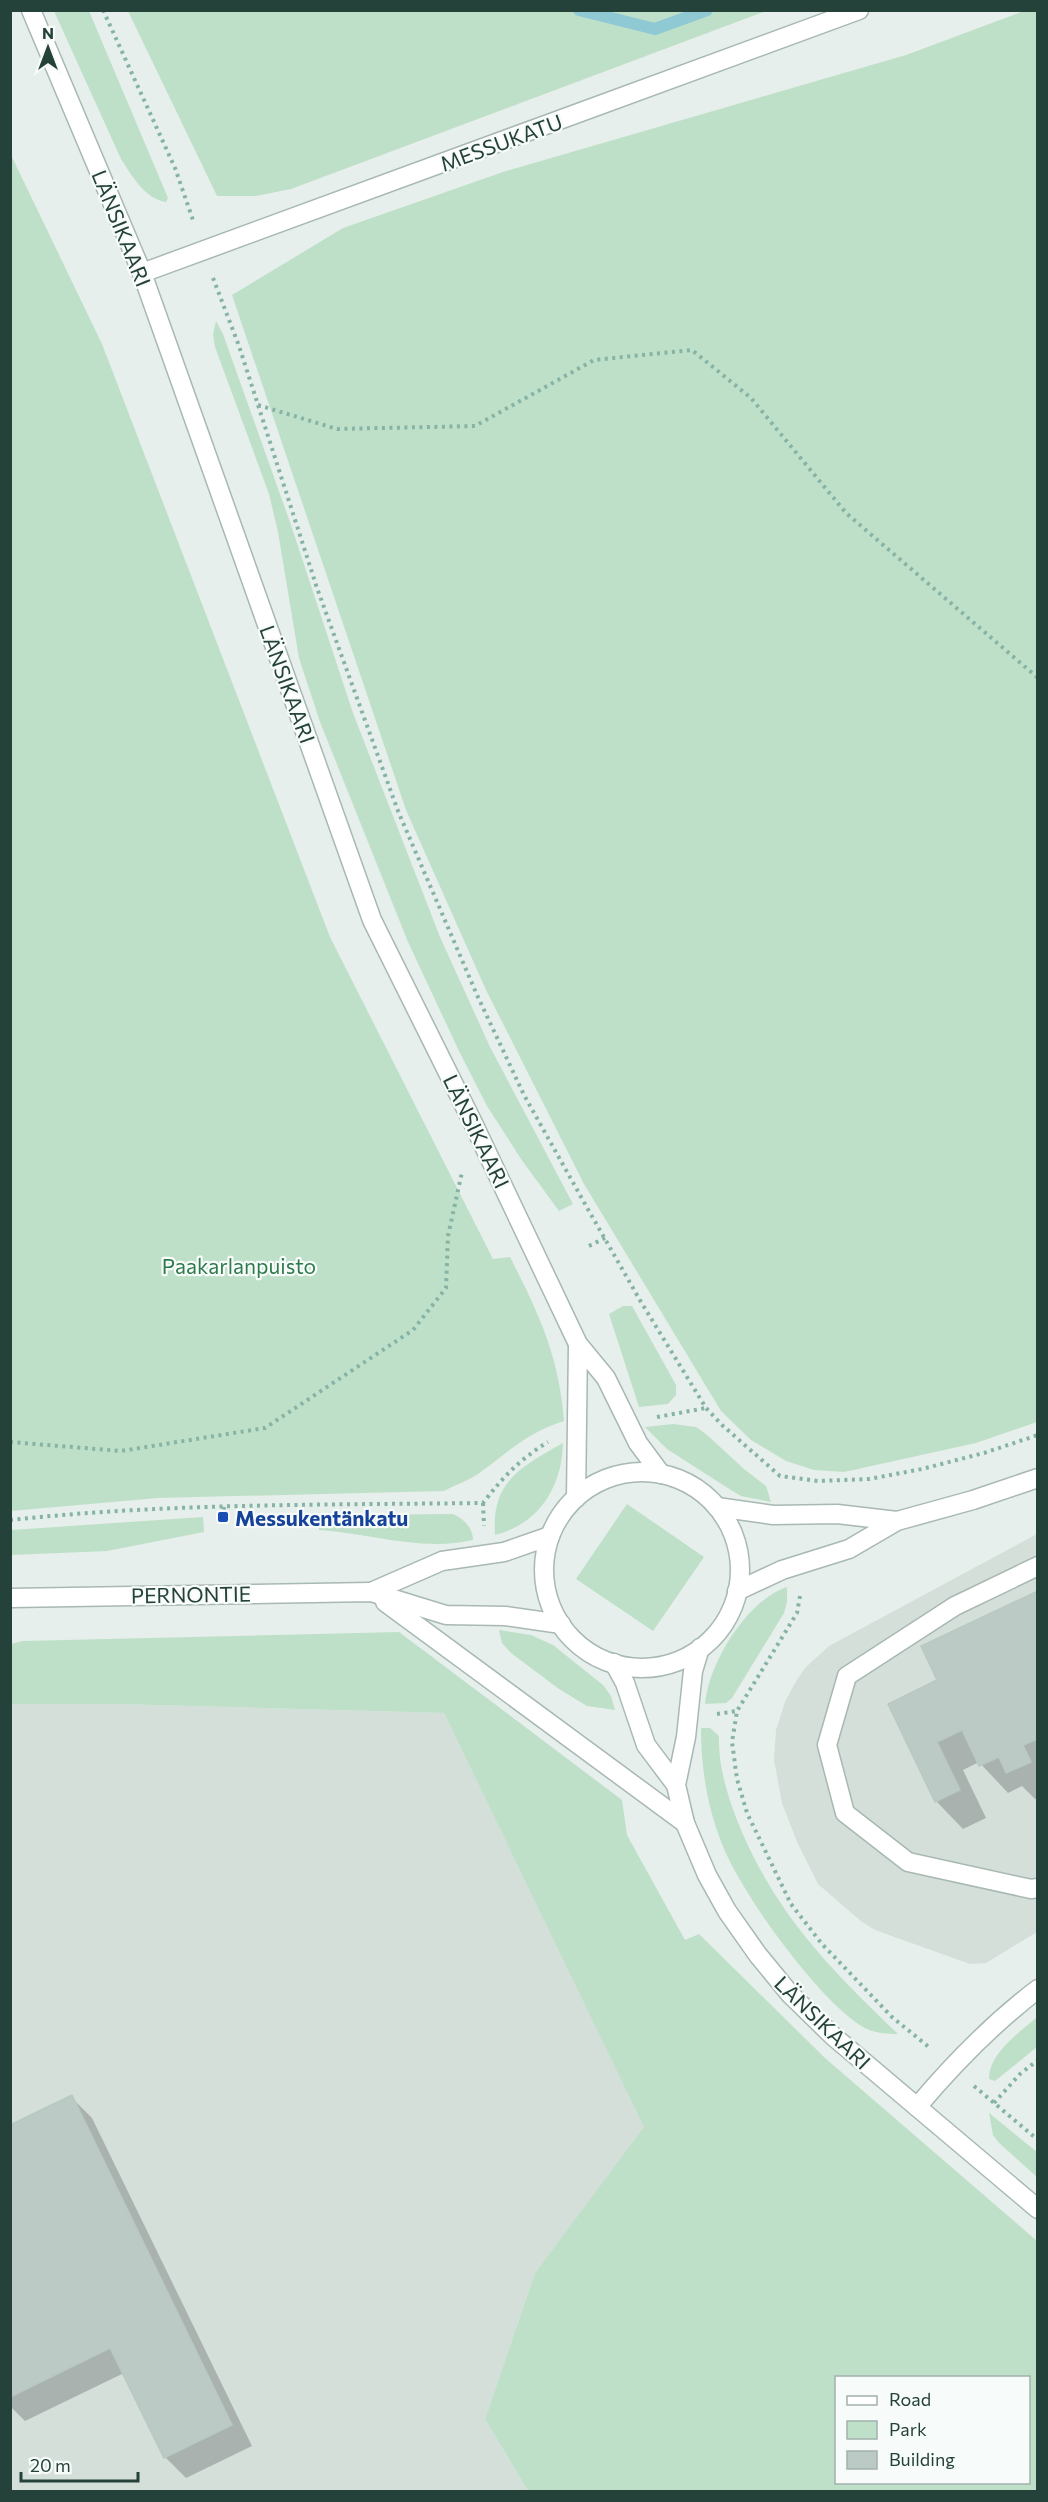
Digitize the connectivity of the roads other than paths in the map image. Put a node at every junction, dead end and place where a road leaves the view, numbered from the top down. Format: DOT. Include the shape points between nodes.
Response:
graph roads {
  1 [pos="31,10"];
  2 [pos="859,10"];
  3 [pos="142,273"];
  4 [pos="578,1344"];
  5 [pos="661,1474"];
  6 [pos="1038,1478"];
  7 [pos="576,1498"];
  8 [pos="717,1507"];
  9 [pos="897,1521"];
  10 [pos="550,1536"];
  11 [pos="1038,1566"];
  12 [pos="737,1591"];
  13 [pos="372,1592"];
  14 [pos="10,1598"];
  15 [pos="561,1624"];
  16 [pos="700,1648"];
  17 [pos="614,1663"];
  18 [pos="675,1785"];
  19 [pos="685,1823"];
  20 [pos="1038,1887"];
  21 [pos="1038,1989"];
  22 [pos="917,2107"];
  23 [pos="1038,2209"];
  1 -- 3 [label="street, LÄNSIKAARI"];
  2 -- 3 [label="street, MESSUKATU"];
  3 -- 4 [label="street, LÄNSIKAARI" via="372,920"];
  4 -- 5 [label="street, LÄNSIKAARI" via="606,1378 638,1443"];
  4 -- 7 [label="street, LÄNSIKAARI"];
  5 -- 7 [label="street" via="639,1472 609,1478"];
  5 -- 8 [label="street" via="695,1487"];
  6 -- 9 [label="street"];
  7 -- 10 [label="street"];
  8 -- 9 [label="street" via="773,1515 837,1514"];
  8 -- 12 [label="street" via="737,1546"];
  9 -- 12 [label="street" via="849,1549 782,1570"];
  10 -- 13 [label="street, PERNONTIE" via="504,1552 442,1561"];
  10 -- 15 [label="street" via="545,1582"];
  11 -- 20 [label="street" via="955,1606 847,1676 827,1745 845,1813 908,1862 1031,1889"];
  12 -- 16 [label="street" via="726,1620"];
  13 -- 14 [label="street, PERNONTIE"];
  13 -- 15 [label="street, PERNONTIE" via="446,1615 505,1616"];
  13 -- 19 [label="street"];
  15 -- 17 [label="street" via="587,1651"];
  16 -- 17 [label="street" via="659,1666"];
  16 -- 18 [label="street, LÄNSIKAARI"];
  17 -- 18 [label="street, LÄNSIKAARI" via="646,1745"];
  18 -- 19 [label="street, LÄNSIKAARI"];
  19 -- 22 [label="street, LÄNSIKAARI" via="707,1875 758,1955 790,1994 833,2036"];
  21 -- 22 [label="street" via="1002,2016"];
  22 -- 23 [label="street, LÄNSIKAARI"];
}
